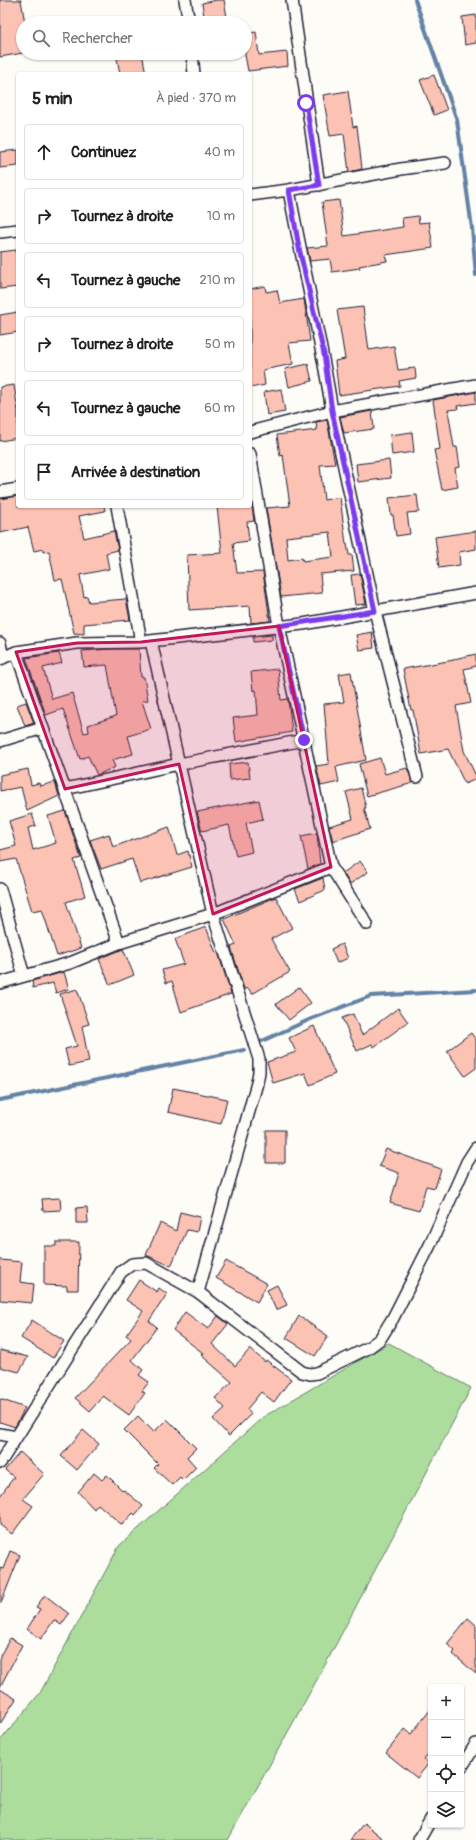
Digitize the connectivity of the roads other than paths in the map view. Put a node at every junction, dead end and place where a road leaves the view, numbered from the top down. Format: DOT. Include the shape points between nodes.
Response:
graph roads {
  1 [pos="185,0"];
  2 [pos="292,0"];
  3 [pos="188,16"];
  4 [pos="193,60"];
  5 [pos="194,72"];
  6 [pos="445,163"];
  7 [pos="319,185"];
  8 [pos="289,190"];
  9 [pos="252,195"];
  10 [pos="16,230"];
  11 [pos="0,232"];
  12 [pos="476,385"];
  13 [pos="332,411"];
  14 [pos="252,431"];
  15 [pos="252,466"];
  16 [pos="16,489"];
  17 [pos="0,492"];
  18 [pos="117,508"];
  19 [pos="476,593"];
  20 [pos="375,611"];
  21 [pos="279,626"];
  22 [pos="146,642"];
  23 [pos="0,643"];
  24 [pos="16,652"];
  25 [pos="1,658"];
  26 [pos="43,728"];
  27 [pos="304,740"];
  28 [pos="0,741"];
  29 [pos="179,764"];
  30 [pos="417,777"];
  31 [pos="65,790"];
  32 [pos="331,867"];
  33 [pos="0,889"];
  34 [pos="213,914"];
  35 [pos="367,924"];
  36 [pos="119,943"];
  37 [pos="24,976"];
  38 [pos="0,983"];
  39 [pos="476,1148"];
  40 [pos="198,1292"];
  41 [pos="0,1434"];
  42 [pos="16,1437"];
  43 [pos="0,1463"];
  44 [pos="476,1744"];
  45 [pos="464,1763"];
  46 [pos="428,1824"];
  47 [pos="419,1840"];
  1 -- 3 [label="street"];
  2 -- 7 [label="street"];
  4 -- 5 [label="street"];
  6 -- 7 [label="street" via="393,170"];
  7 -- 8 [label="street"];
  8 -- 9 [label="street"];
  8 -- 13 [label="street" via="299,248 324,354"];
  10 -- 11 [label="street"];
  12 -- 13 [label="street"];
  13 -- 14 [label="street"];
  13 -- 20 [label="street"];
  15 -- 21 [label="street"];
  16 -- 17 [label="street"];
  18 -- 22 [label="street"];
  19 -- 20 [label="street"];
  20 -- 21 [label="street"];
  20 -- 30 [label="street"];
  21 -- 22 [label="street"];
  21 -- 27 [label="street"];
  22 -- 24 [label="street" via="77,643"];
  22 -- 29 [label="street"];
  23 -- 25 [label="street"];
  24 -- 25 [label="street"];
  24 -- 26 [label="street"];
  26 -- 28 [label="street"];
  26 -- 31 [label="street"];
  27 -- 29 [label="street"];
  27 -- 32 [label="street"];
  29 -- 31 [label="street"];
  29 -- 34 [label="street"];
  31 -- 36 [label="street"];
  32 -- 34 [label="street"];
  32 -- 35 [label="street"];
  33 -- 37 [label="street"];
  34 -- 36 [label="street"];
  34 -- 40 [label="street" via="259,1059 259,1072"];
  36 -- 37 [label="street" via="70,963"];
  37 -- 38 [label="street"];
  39 -- 40 [label="street" via="393,1318 380,1339 368,1348 317,1373 302,1372"];
  40 -- 42 [label="street" via="146,1263 132,1264 121,1272"];
  41 -- 42 [label="street"];
  42 -- 43 [label="street"];
  44 -- 45 [label="street"];
  46 -- 47 [label="street"];
}
